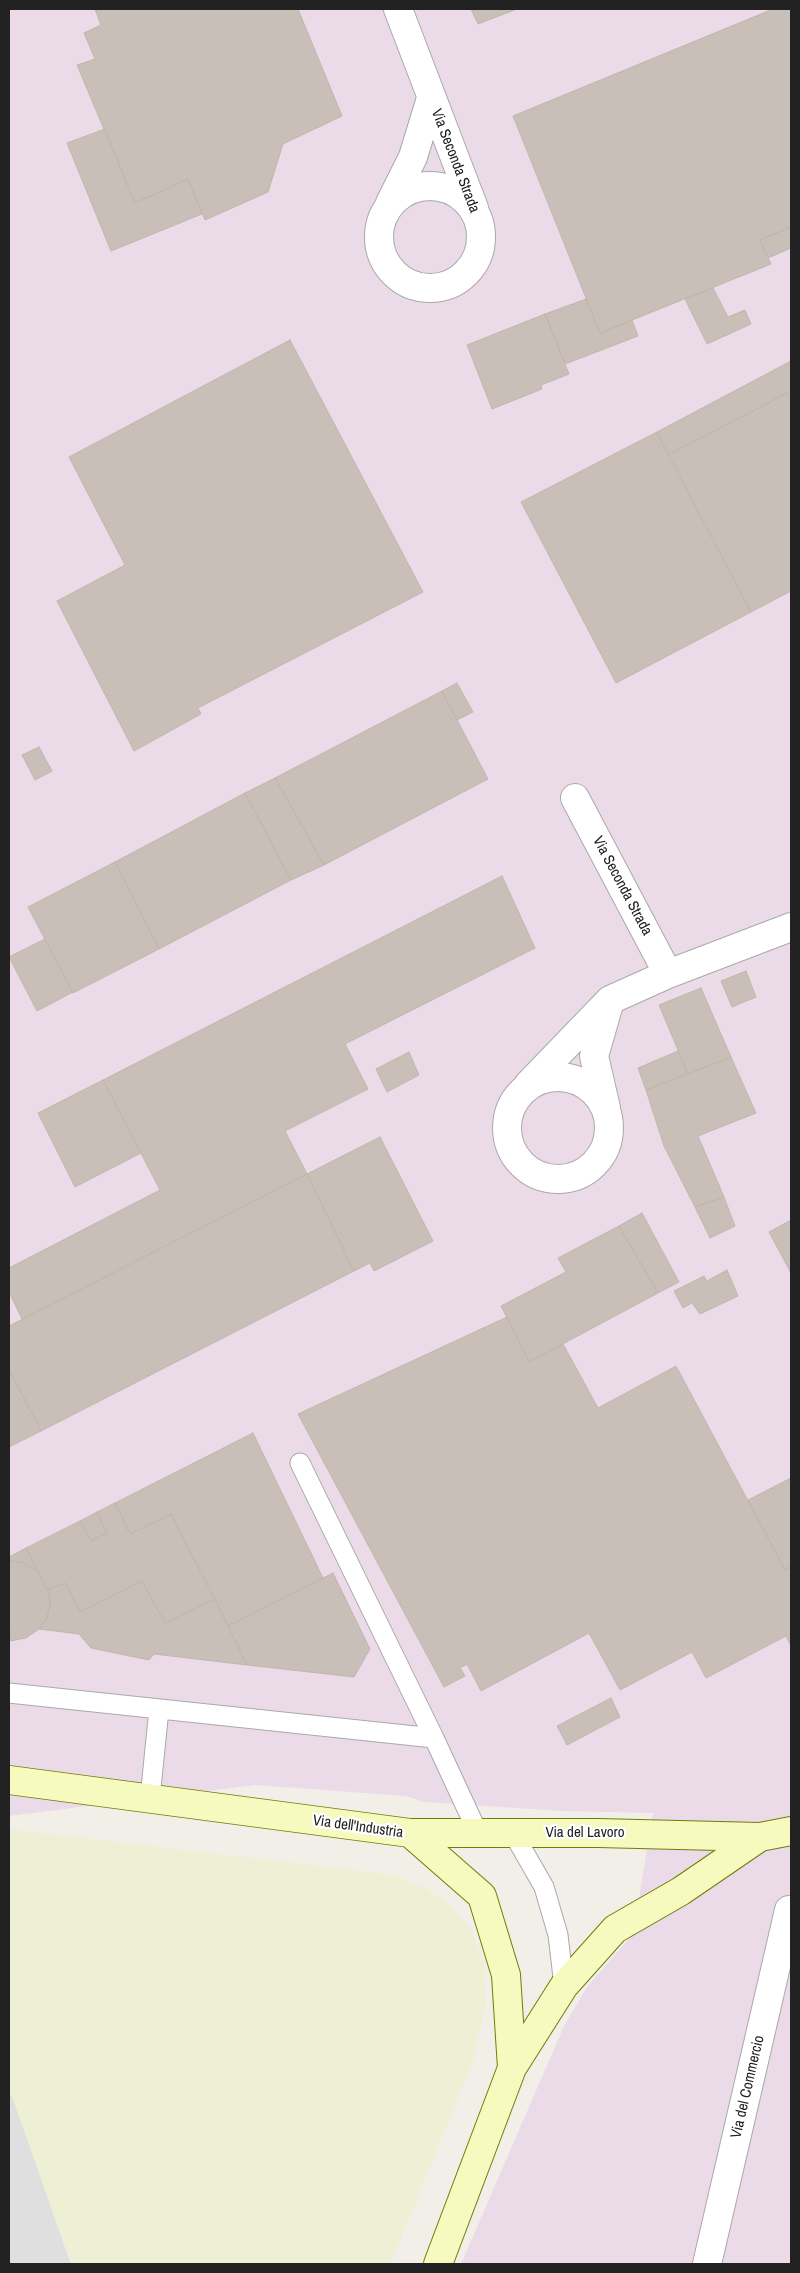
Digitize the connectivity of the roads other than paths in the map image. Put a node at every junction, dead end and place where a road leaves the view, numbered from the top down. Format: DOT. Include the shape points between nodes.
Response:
graph roads {
  1 [pos="398,9"];
  2 [pos="431,98"];
  3 [pos="386,210"];
  4 [pos="480,223"];
  5 [pos="575,798"];
  6 [pos="791,927"];
  7 [pos="668,974"];
  8 [pos="610,1000"];
  9 [pos="525,1088"];
  10 [pos="607,1114"];
  11 [pos="300,1463"];
  12 [pos="9,1693"];
  13 [pos="159,1709"];
  14 [pos="434,1738"];
  15 [pos="9,1780"];
  16 [pos="150,1798"];
  17 [pos="791,1831"];
  18 [pos="410,1833"];
  19 [pos="478,1833"];
  20 [pos="513,1833"];
  21 [pos="760,1837"];
  22 [pos="789,1910"];
  23 [pos="564,1986"];
  24 [pos="512,2068"];
  25 [pos="438,2264"];
  26 [pos="707,2264"];
  1 -- 2 [label="street, Via Seconda Strada"];
  2 -- 3 [label="street, Via Seconda Strada" via="413,158"];
  2 -- 4 [label="street, Via Seconda Strada"];
  3 -- 4 [label="street, Via Seconda Strada" via="413,188 430,185 448,188 462,196"];
  3 -- 4 [label="street, Via Seconda Strada" via="380,226 380,244 385,261 395,274 410,284 426,288 442,287 458,280 469,269 478,255"];
  5 -- 7 [label="street, Via Seconda Strada"];
  6 -- 7 [label="street"];
  7 -- 8 [label="street"];
  8 -- 9 [label="street"];
  8 -- 10 [label="street" via="594,1056"];
  9 -- 10 [label="street" via="540,1079 558,1076 575,1080 600,1099"];
  9 -- 10 [label="street" via="514,1101 507,1118 506,1135 512,1152 523,1166 537,1175 562,1179 585,1172 606,1147 609,1131"];
  11 -- 14 [label="lane"];
  12 -- 13 [label="lane"];
  13 -- 14 [label="lane"];
  13 -- 16 [label="lane"];
  14 -- 19 [label="lane"];
  15 -- 16 [label="main road, Via dell'Industria"];
  16 -- 18 [label="main road, Via dell'Industria"];
  17 -- 21 [label="main road, Via del Lavoro"];
  18 -- 19 [label="main road, Via del Lavoro"];
  18 -- 24 [label="main road, Via dell'Industria" via="482,1896 506,1975"];
  19 -- 20 [label="main road, Via del Lavoro"];
  20 -- 21 [label="main road, Via del Lavoro"];
  20 -- 23 [label="lane" via="544,1887 558,1935"];
  21 -- 23 [label="main road, Via del Lavoro" via="681,1891 616,1929"];
  22 -- 26 [label="street, Via del Commercio"];
  23 -- 24 [label="main road, Via del Lavoro"];
  24 -- 25 [label="main road, Via dell'Industria"];
}
